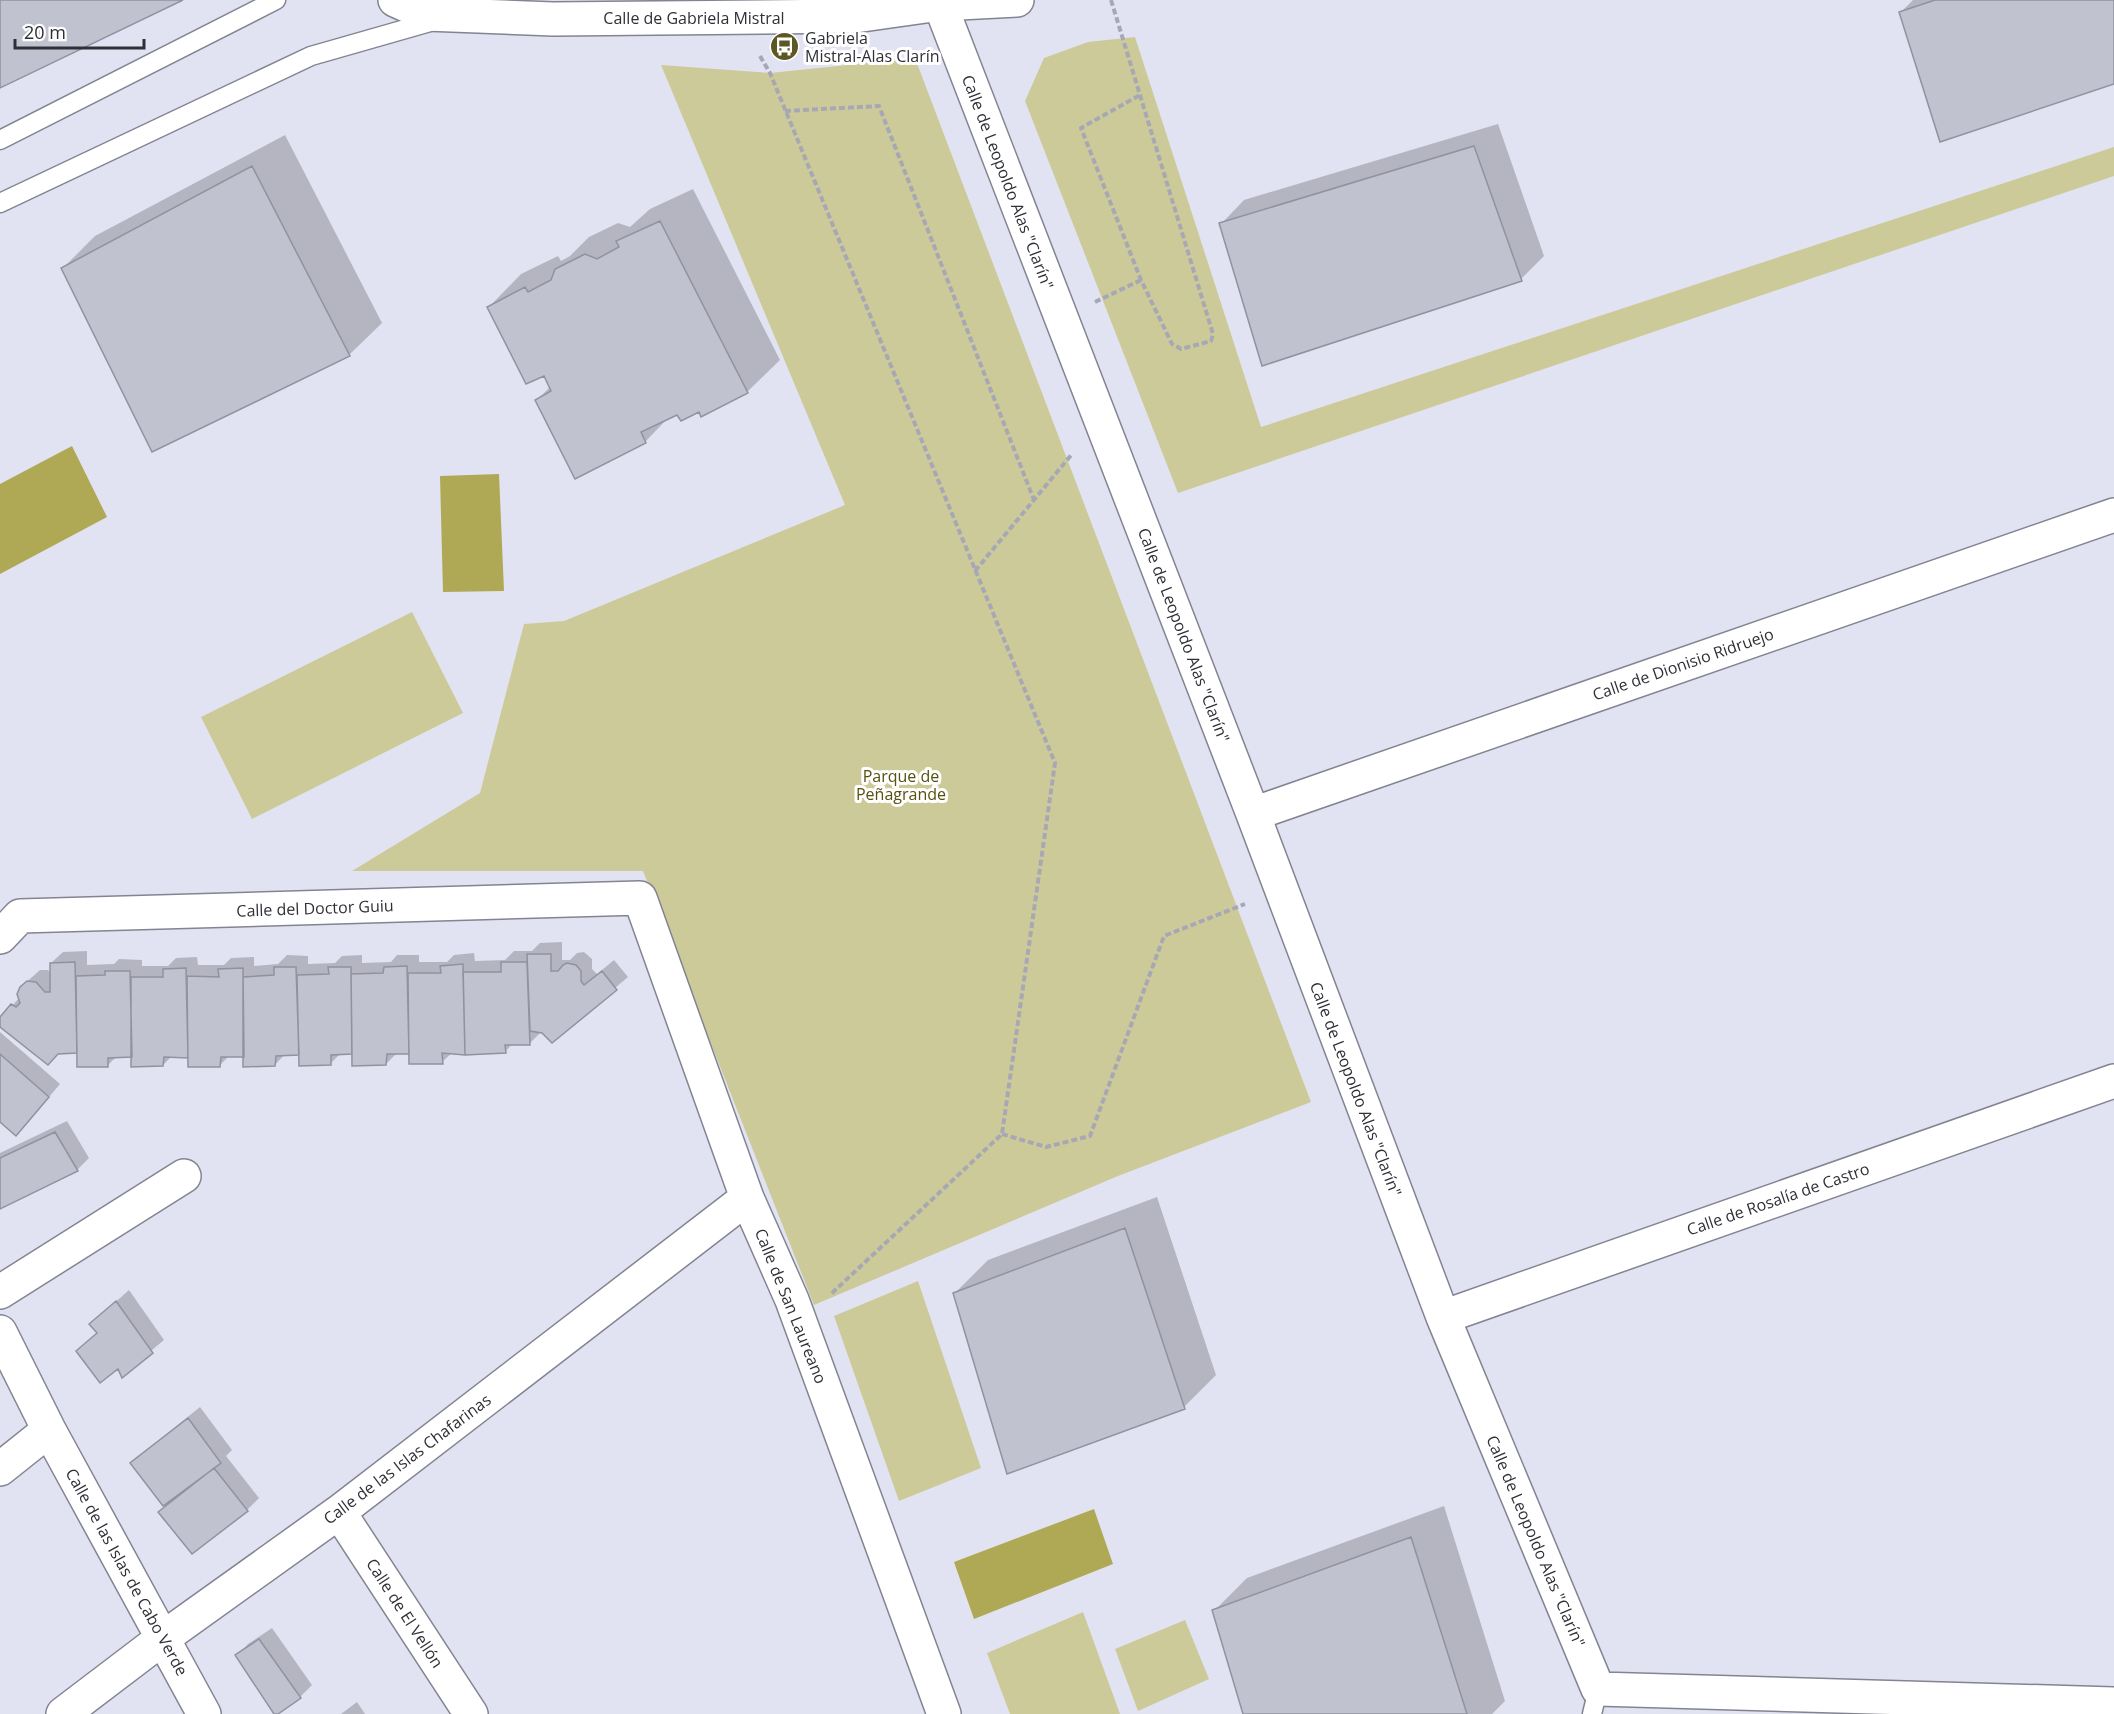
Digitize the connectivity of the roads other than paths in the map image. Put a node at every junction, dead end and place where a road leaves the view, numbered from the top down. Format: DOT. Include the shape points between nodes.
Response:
graph roads {
  1 [pos="276,0"];
  2 [pos="394,0"];
  3 [pos="500,0"];
  4 [pos="887,0"];
  5 [pos="1017,0"];
  6 [pos="929,6"];
  7 [pos="461,15"];
  8 [pos="0,140"];
  9 [pos="0,203"];
  10 [pos="2114,515"];
  11 [pos="1253,814"];
  12 [pos="640,898"];
  13 [pos="0,937"];
  14 [pos="2114,1081"];
  15 [pos="184,1176"];
  16 [pos="747,1198"];
  17 [pos="0,1292"];
  18 [pos="1443,1317"];
  19 [pos="0,1332"];
  20 [pos="49,1430"];
  21 [pos="0,1469"];
  22 [pos="339,1512"];
  23 [pos="163,1638"];
  24 [pos="1595,1702"];
  25 [pos="2114,1704"];
  26 [pos="63,1714"];
  27 [pos="204,1714"];
  28 [pos="471,1714"];
  29 [pos="944,1714"];
  1 -- 8 [label="lane"];
  2 -- 7 [label="street, Calle de Gabriela Mistral" via="426,14"];
  3 -- 7 [label="street, Calle de Gabriela Mistral"];
  4 -- 6 [label="street, Calle de Gabriela Mistral"];
  5 -- 6 [label="street, Calle de Gabriela Mistral"];
  6 -- 7 [label="street, Calle de Gabriela Mistral" via="855,16 780,18 553,19"];
  6 -- 11 [label="street, Calle de Leopoldo Alas \"Clarín\"" via="1061,318"];
  7 -- 9 [label="lane" via="311,56"];
  10 -- 11 [label="street, Calle de Dionisio Ridruejo"];
  11 -- 18 [label="street, Calle de Leopoldo Alas \"Clarín\""];
  12 -- 13 [label="street, Calle del Doctor Guiu" via="20,916"];
  12 -- 16 [label="street, Calle de San Laureano"];
  14 -- 18 [label="street, Calle de Rosalía de Castro"];
  15 -- 17 [label="street"];
  16 -- 22 [label="street, Calle de las Islas Chafarinas"];
  16 -- 29 [label="street, Calle de San Laureano" via="792,1300"];
  18 -- 24 [label="street, Calle de Leopoldo Alas \"Clarín\""];
  19 -- 20 [label="street, Calle de las Islas de Cabo Verde"];
  20 -- 21 [label="street"];
  20 -- 23 [label="street, Calle de las Islas de Cabo Verde"];
  22 -- 23 [label="street, Calle de las Islas Chafarinas"];
  22 -- 28 [label="street, Calle de El Vellón"];
  23 -- 26 [label="street, Calle de las Islas Chafarinas"];
  23 -- 27 [label="street, Calle de las Islas de Cabo Verde"];
  24 -- 25 [label="street, Calle de Leopoldo Alas \"Clarín\""];
}
